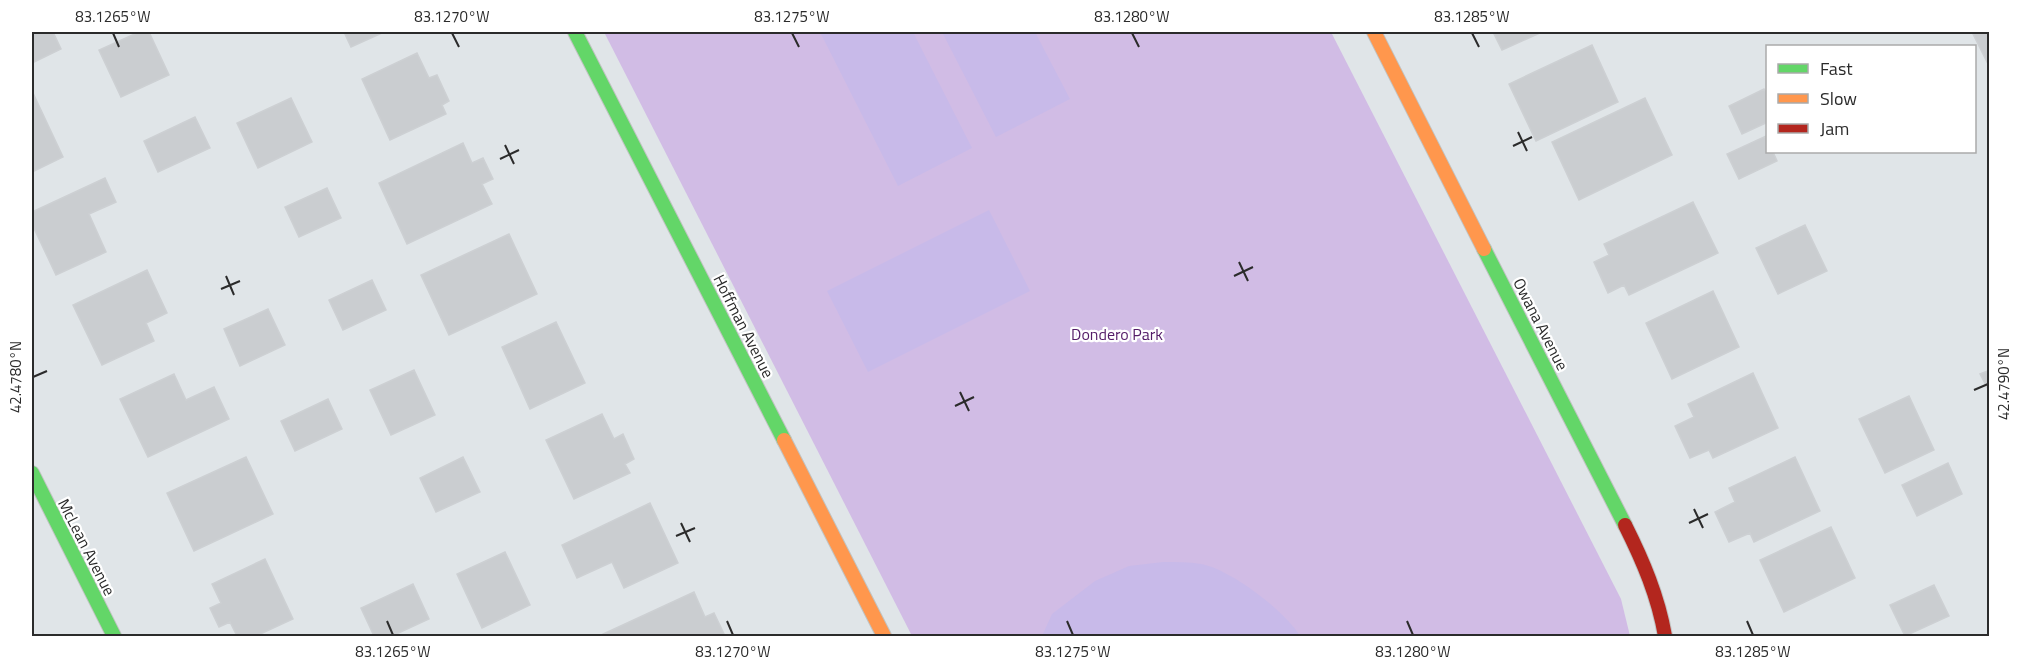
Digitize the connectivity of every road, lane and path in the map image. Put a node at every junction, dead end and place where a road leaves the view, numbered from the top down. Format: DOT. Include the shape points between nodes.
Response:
graph roads {
  1 [pos="574,32"];
  2 [pos="1374,32"];
  3 [pos="32,473"];
  4 [pos="114,636"];
  5 [pos="884,636"];
  6 [pos="1665,636"];
  1 -- 5 [label="street, Hoffman Avenue"];
  2 -- 6 [label="street, Owana Avenue" via="1644,563"];
  3 -- 4 [label="street, McLean Avenue"];
}
